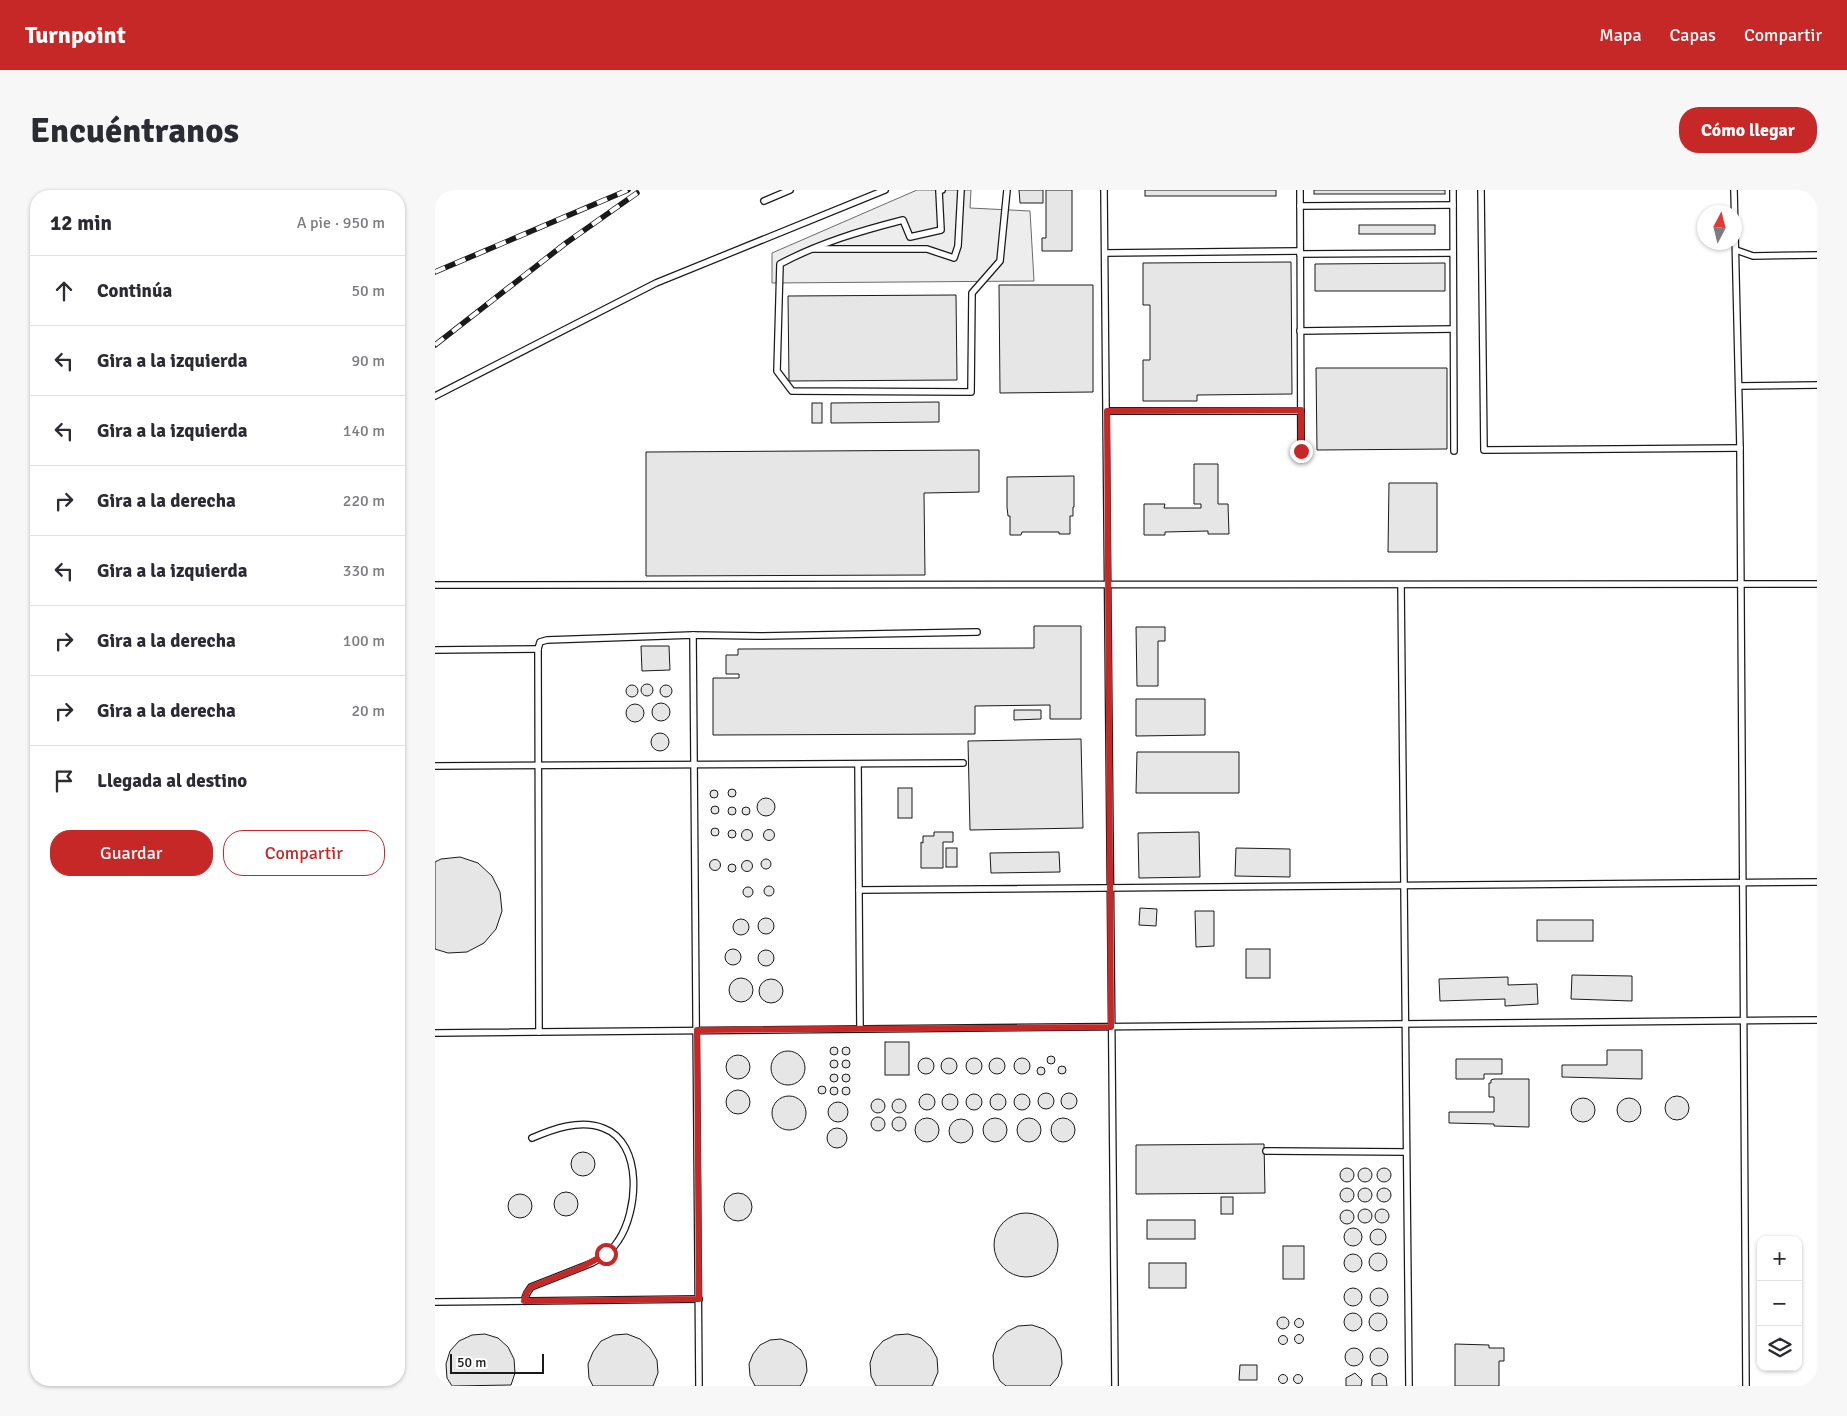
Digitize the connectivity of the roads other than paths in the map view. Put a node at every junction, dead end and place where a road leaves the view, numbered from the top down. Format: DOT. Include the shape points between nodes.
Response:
graph roads {
  1 [pos="790,190"];
  2 [pos="885,190"];
  3 [pos="942,190"];
  4 [pos="961,190"];
  5 [pos="1007,190"];
  6 [pos="1105,190"];
  7 [pos="1300,190"];
  8 [pos="1453,190"];
  9 [pos="1481,190"];
  10 [pos="1734,190"];
  11 [pos="764,201"];
  12 [pos="1453,205"];
  13 [pos="1734,205"];
  14 [pos="1300,206"];
  15 [pos="809,249"];
  16 [pos="1736,250"];
  17 [pos="1105,253"];
  18 [pos="1300,253"];
  19 [pos="1453,253"];
  20 [pos="1817,255"];
  21 [pos="1453,329"];
  22 [pos="1300,331"];
  23 [pos="1817,385"];
  24 [pos="1739,386"];
  25 [pos="435,396"];
  26 [pos="1301,410"];
  27 [pos="1107,411"];
  28 [pos="1740,448"];
  29 [pos="1301,451"];
  30 [pos="1454,451"];
  31 [pos="1741,584"];
  32 [pos="1817,584"];
  33 [pos="435,585"];
  34 [pos="1107,585"];
  35 [pos="1401,585"];
  36 [pos="977,632"];
  37 [pos="693,635"];
  38 [pos="538,649"];
  39 [pos="435,650"];
  40 [pos="963,763"];
  41 [pos="694,764"];
  42 [pos="858,764"];
  43 [pos="538,765"];
  44 [pos="435,766"];
  45 [pos="1817,882"];
  46 [pos="1743,883"];
  47 [pos="1404,886"];
  48 [pos="1110,888"];
  49 [pos="859,890"];
  50 [pos="1817,1020"];
  51 [pos="1744,1021"];
  52 [pos="1405,1024"];
  53 [pos="1111,1027"];
  54 [pos="860,1029"];
  55 [pos="697,1030"];
  56 [pos="539,1032"];
  57 [pos="435,1033"];
  58 [pos="532,1138"];
  59 [pos="1266,1151"];
  60 [pos="1406,1152"];
  61 [pos="699,1299"];
  62 [pos="524,1301"];
  63 [pos="435,1302"];
  64 [pos="699,1386"];
  65 [pos="1115,1386"];
  66 [pos="1409,1386"];
  67 [pos="1746,1386"];
  1 -- 11 [label="lane"];
  2 -- 25 [label="lane" via="656,283"];
  3 -- 15 [label="lane" via="939,191 941,230 910,237 903,220"];
  4 -- 15 [label="lane" via="958,246 954,258 927,249"];
  5 -- 15 [label="lane" via="1000,261 972,292 971,392 792,391 777,371 780,264"];
  6 -- 17 [label="lane"];
  7 -- 14 [label="lane"];
  8 -- 12 [label="lane"];
  9 -- 28 [label="lane" via="1484,450"];
  10 -- 13 [label="lane"];
  12 -- 14 [label="lane"];
  12 -- 19 [label="lane"];
  14 -- 18 [label="lane"];
  16 -- 20 [label="lane" via="1753,256"];
  16 -- 24 [label="lane"];
  17 -- 18 [label="lane"];
  17 -- 27 [label="lane"];
  18 -- 19 [label="lane"];
  18 -- 22 [label="lane"];
  19 -- 21 [label="lane"];
  21 -- 22 [label="lane"];
  21 -- 30 [label="lane"];
  22 -- 26 [label="lane"];
  23 -- 24 [label="lane"];
  24 -- 28 [label="lane"];
  26 -- 27 [label="lane"];
  26 -- 29 [label="lane"];
  27 -- 34 [label="lane"];
  28 -- 31 [label="lane"];
  31 -- 32 [label="lane"];
  31 -- 35 [label="lane"];
  31 -- 46 [label="lane"];
  33 -- 34 [label="lane"];
  34 -- 35 [label="lane"];
  34 -- 48 [label="lane"];
  35 -- 47 [label="lane"];
  36 -- 37 [label="lane"];
  37 -- 38 [label="lane" via="547,640 541,642"];
  37 -- 41 [label="lane"];
  38 -- 39 [label="lane"];
  38 -- 43 [label="lane"];
  40 -- 42 [label="lane"];
  41 -- 42 [label="lane"];
  41 -- 43 [label="lane"];
  41 -- 55 [label="lane"];
  42 -- 49 [label="lane"];
  43 -- 44 [label="lane"];
  43 -- 56 [label="lane"];
  45 -- 46 [label="lane"];
  46 -- 47 [label="lane"];
  46 -- 51 [label="lane"];
  47 -- 48 [label="lane"];
  47 -- 52 [label="lane"];
  48 -- 49 [label="lane"];
  48 -- 53 [label="lane"];
  49 -- 54 [label="lane"];
  50 -- 51 [label="lane"];
  51 -- 52 [label="lane"];
  51 -- 67 [label="lane"];
  52 -- 53 [label="lane"];
  52 -- 60 [label="lane"];
  53 -- 54 [label="lane"];
  53 -- 65 [label="lane"];
  54 -- 55 [label="lane"];
  55 -- 56 [label="lane"];
  55 -- 61 [label="lane"];
  56 -- 57 [label="lane"];
  58 -- 62 [label="lane" via="572,1126 595,1126 611,1132 627,1152 634,1176 634,1195 627,1225 612,1248 592,1263 531,1287"];
  59 -- 60 [label="lane"];
  60 -- 66 [label="lane"];
  61 -- 62 [label="lane"];
  61 -- 64 [label="lane"];
  62 -- 63 [label="lane"];
}
